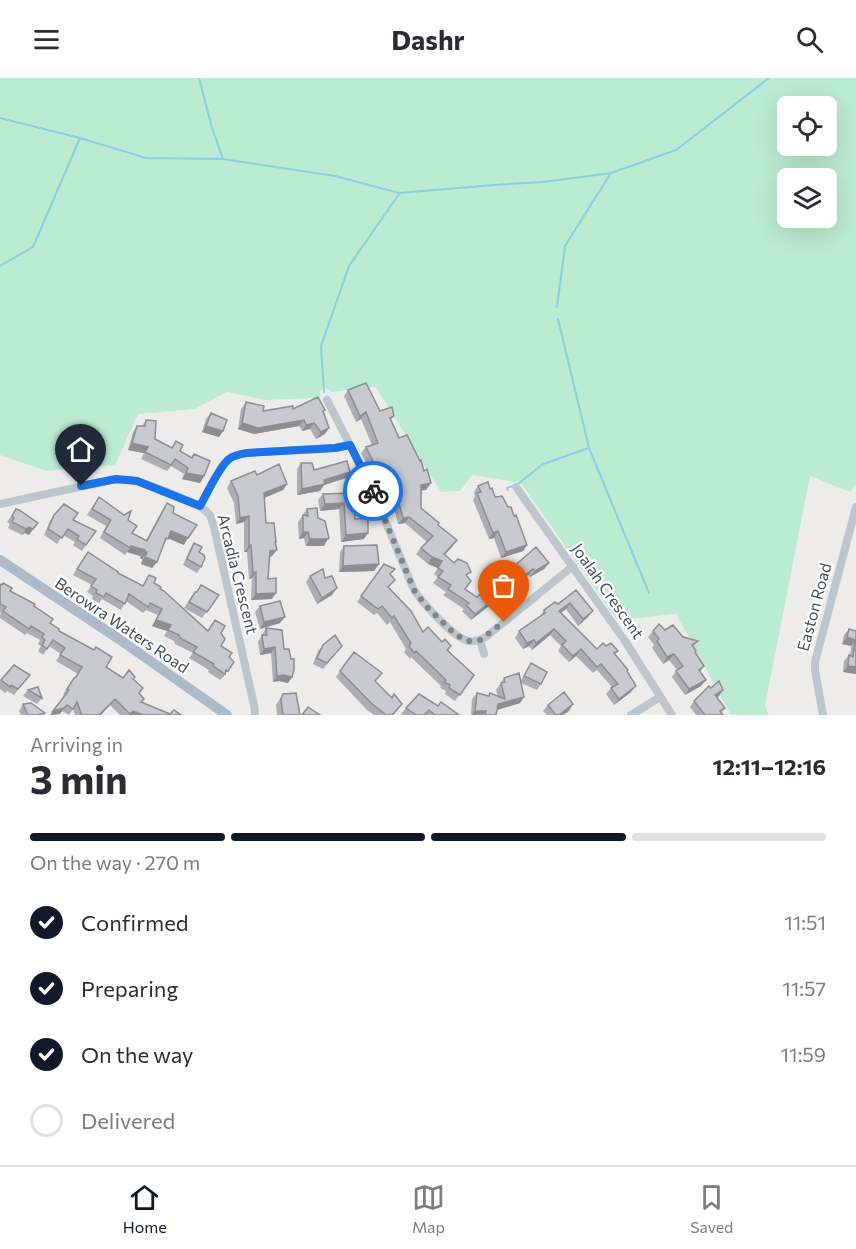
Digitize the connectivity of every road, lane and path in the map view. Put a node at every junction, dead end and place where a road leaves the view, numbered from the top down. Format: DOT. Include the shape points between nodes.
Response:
graph roads {
  1 [pos="327,400"];
  2 [pos="350,445"];
  3 [pos="516,487"];
  4 [pos="0,504"];
  5 [pos="200,506"];
  6 [pos="856,507"];
  7 [pos="0,560"];
  8 [pos="573,567"];
  9 [pos="480,640"];
  10 [pos="484,654"];
  11 [pos="660,697"];
  12 [pos="227,715"];
  13 [pos="255,715"];
  14 [pos="631,715"];
  15 [pos="672,715"];
  16 [pos="823,715"];
  1 -- 2 [label="street"];
  2 -- 5 [label="street" via="247,453 229,458"];
  2 -- 9 [label="street" via="420,600 456,635 468,641"];
  3 -- 8 [label="street, Joalah Crescent"];
  4 -- 5 [label="street, Arcadia Crescent" via="116,479 137,481"];
  5 -- 13 [label="street, Arcadia Crescent" via="212,519"];
  6 -- 16 [label="street, Easton Road" via="815,662"];
  7 -- 12 [label="main road, Berowra Waters Road"];
  8 -- 9 [label="street"];
  8 -- 11 [label="street, Joalah Crescent"];
  9 -- 10 [label="street"];
  11 -- 14 [label="street"];
  11 -- 15 [label="street, Joalah Crescent"];
}
